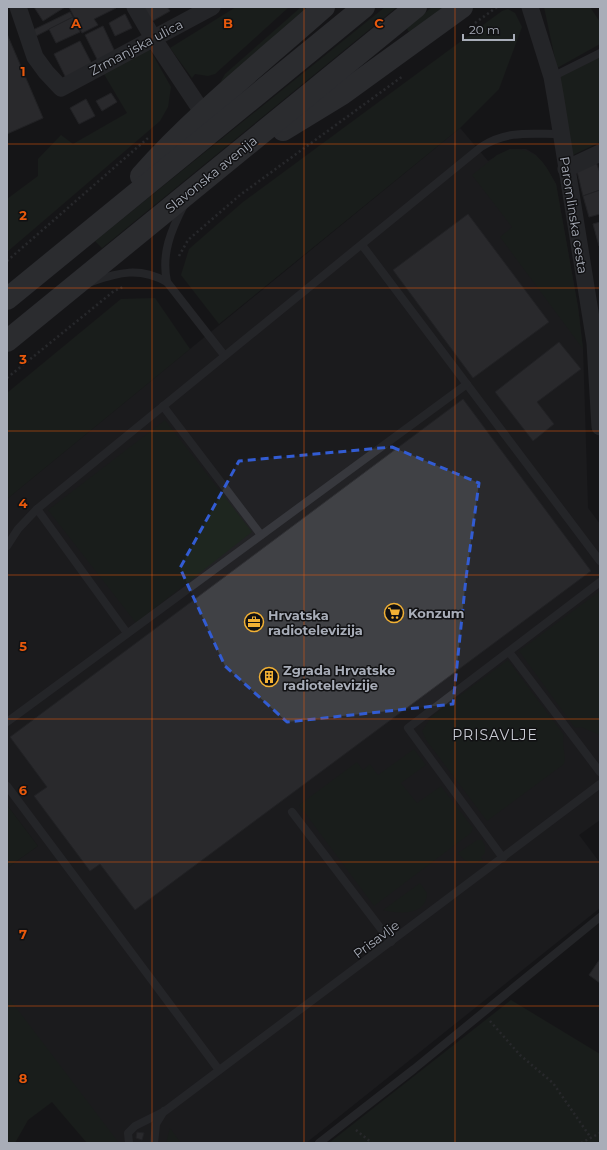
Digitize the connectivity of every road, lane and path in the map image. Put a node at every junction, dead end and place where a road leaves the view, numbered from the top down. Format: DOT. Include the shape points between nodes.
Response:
graph roads {
  1 [pos="18,7"];
  2 [pos="135,7"];
  3 [pos="212,7"];
  4 [pos="324,7"];
  5 [pos="364,7"];
  6 [pos="416,7"];
  7 [pos="497,7"];
  8 [pos="530,7"];
  9 [pos="467,16"];
  10 [pos="153,38"];
  11 [pos="600,53"];
  12 [pos="408,72"];
  13 [pos="552,77"];
  14 [pos="203,113"];
  15 [pos="560,134"];
  16 [pos="151,135"];
  17 [pos="600,153"];
  18 [pos="226,162"];
  19 [pos="566,169"];
  20 [pos="192,190"];
  21 [pos="106,218"];
  22 [pos="362,245"];
  23 [pos="7,261"];
  24 [pos="164,267"];
  25 [pos="167,282"];
  26 [pos="128,286"];
  27 [pos="70,289"];
  28 [pos="7,299"];
  29 [pos="7,341"];
  30 [pos="598,342"];
  31 [pos="224,355"];
  32 [pos="7,378"];
  33 [pos="467,384"];
  34 [pos="163,406"];
  35 [pos="600,427"];
  36 [pos="36,509"];
  37 [pos="261,535"];
  38 [pos="7,546"];
  39 [pos="600,561"];
  40 [pos="600,582"];
  41 [pos="127,633"];
  42 [pos="509,652"];
  43 [pos="7,722"];
  44 [pos="600,772"];
  45 [pos="600,784"];
  46 [pos="7,786"];
  47 [pos="292,812"];
  48 [pos="503,858"];
  49 [pos="600,917"];
  50 [pos="391,942"];
  51 [pos="482,1013"];
  52 [pos="219,1070"];
  53 [pos="165,1111"];
  54 [pos="346,1122"];
  55 [pos="600,1133"];
  56 [pos="591,1138"];
  57 [pos="129,1143"];
  58 [pos="154,1143"];
  59 [pos="319,1143"];
  60 [pos="372,1143"];
  61 [pos="581,1143"];
  1 -- 10 [label="street, Zrmanjska ulica" via="35,57 61,88"];
  2 -- 10 [label="street"];
  3 -- 10 [label="street, Zrmanjska ulica"];
  4 -- 14 [label="main road"];
  5 -- 21 [label="main road"];
  6 -- 18 [label="main road, Slavonska avenija"];
  7 -- 9 [label="path"];
  8 -- 13 [label="street, Paromlinska cesta"];
  9 -- 18 [label="main road"];
  10 -- 14 [label="street"];
  11 -- 13 [label="lane"];
  12 -- 24 [label="path" via="240,195 188,240 178,257"];
  13 -- 15 [label="street, Paromlinska cesta"];
  14 -- 21 [label="main road" via="160,154"];
  15 -- 19 [label="street, Paromlinska cesta"];
  15 -- 22 [label="lane" via="516,133 490,141"];
  16 -- 23 [label="path"];
  17 -- 19 [label="street"];
  18 -- 20 [label="main road, Slavonska avenija"];
  19 -- 30 [label="street, Paromlinska cesta"];
  20 -- 24 [label="lane" via="167,244"];
  20 -- 27 [label="main road, Slavonska avenija"];
  21 -- 28 [label="main road"];
  22 -- 31 [label="lane"];
  22 -- 33 [label="lane"];
  24 -- 25 [label="lane"];
  25 -- 27 [label="lane" via="154,275 125,273"];
  25 -- 31 [label="lane"];
  26 -- 32 [label="path" via="114,291"];
  27 -- 29 [label="main road, Slavonska avenija"];
  30 -- 35 [label="street, Paromlinska cesta"];
  31 -- 34 [label="lane"];
  33 -- 37 [label="lane"];
  33 -- 39 [label="lane"];
  34 -- 36 [label="lane"];
  34 -- 37 [label="lane"];
  36 -- 38 [label="lane"];
  36 -- 41 [label="lane"];
  37 -- 41 [label="lane"];
  40 -- 42 [label="lane"];
  41 -- 43 [label="lane"];
  42 -- 44 [label="lane"];
  42 -- 48 [label="lane" via="408,728"];
  45 -- 48 [label="lane, Prisavlje"];
  46 -- 52 [label="lane"];
  47 -- 50 [label="lane"];
  48 -- 50 [label="lane, Prisavlje"];
  49 -- 51 [label="lane"];
  50 -- 52 [label="lane, Prisavlje"];
  51 -- 54 [label="lane"];
  51 -- 56 [label="path" via="520,1055 554,1083"];
  52 -- 53 [label="lane, Prisavlje"];
  53 -- 57 [label="lane, Prisavlje" via="135,1126 128,1133"];
  53 -- 58 [label="lane, Prisavlje" via="156,1124"];
  54 -- 59 [label="lane"];
  54 -- 60 [label="path"];
  55 -- 56 [label="path"];
  56 -- 61 [label="path"];
}
